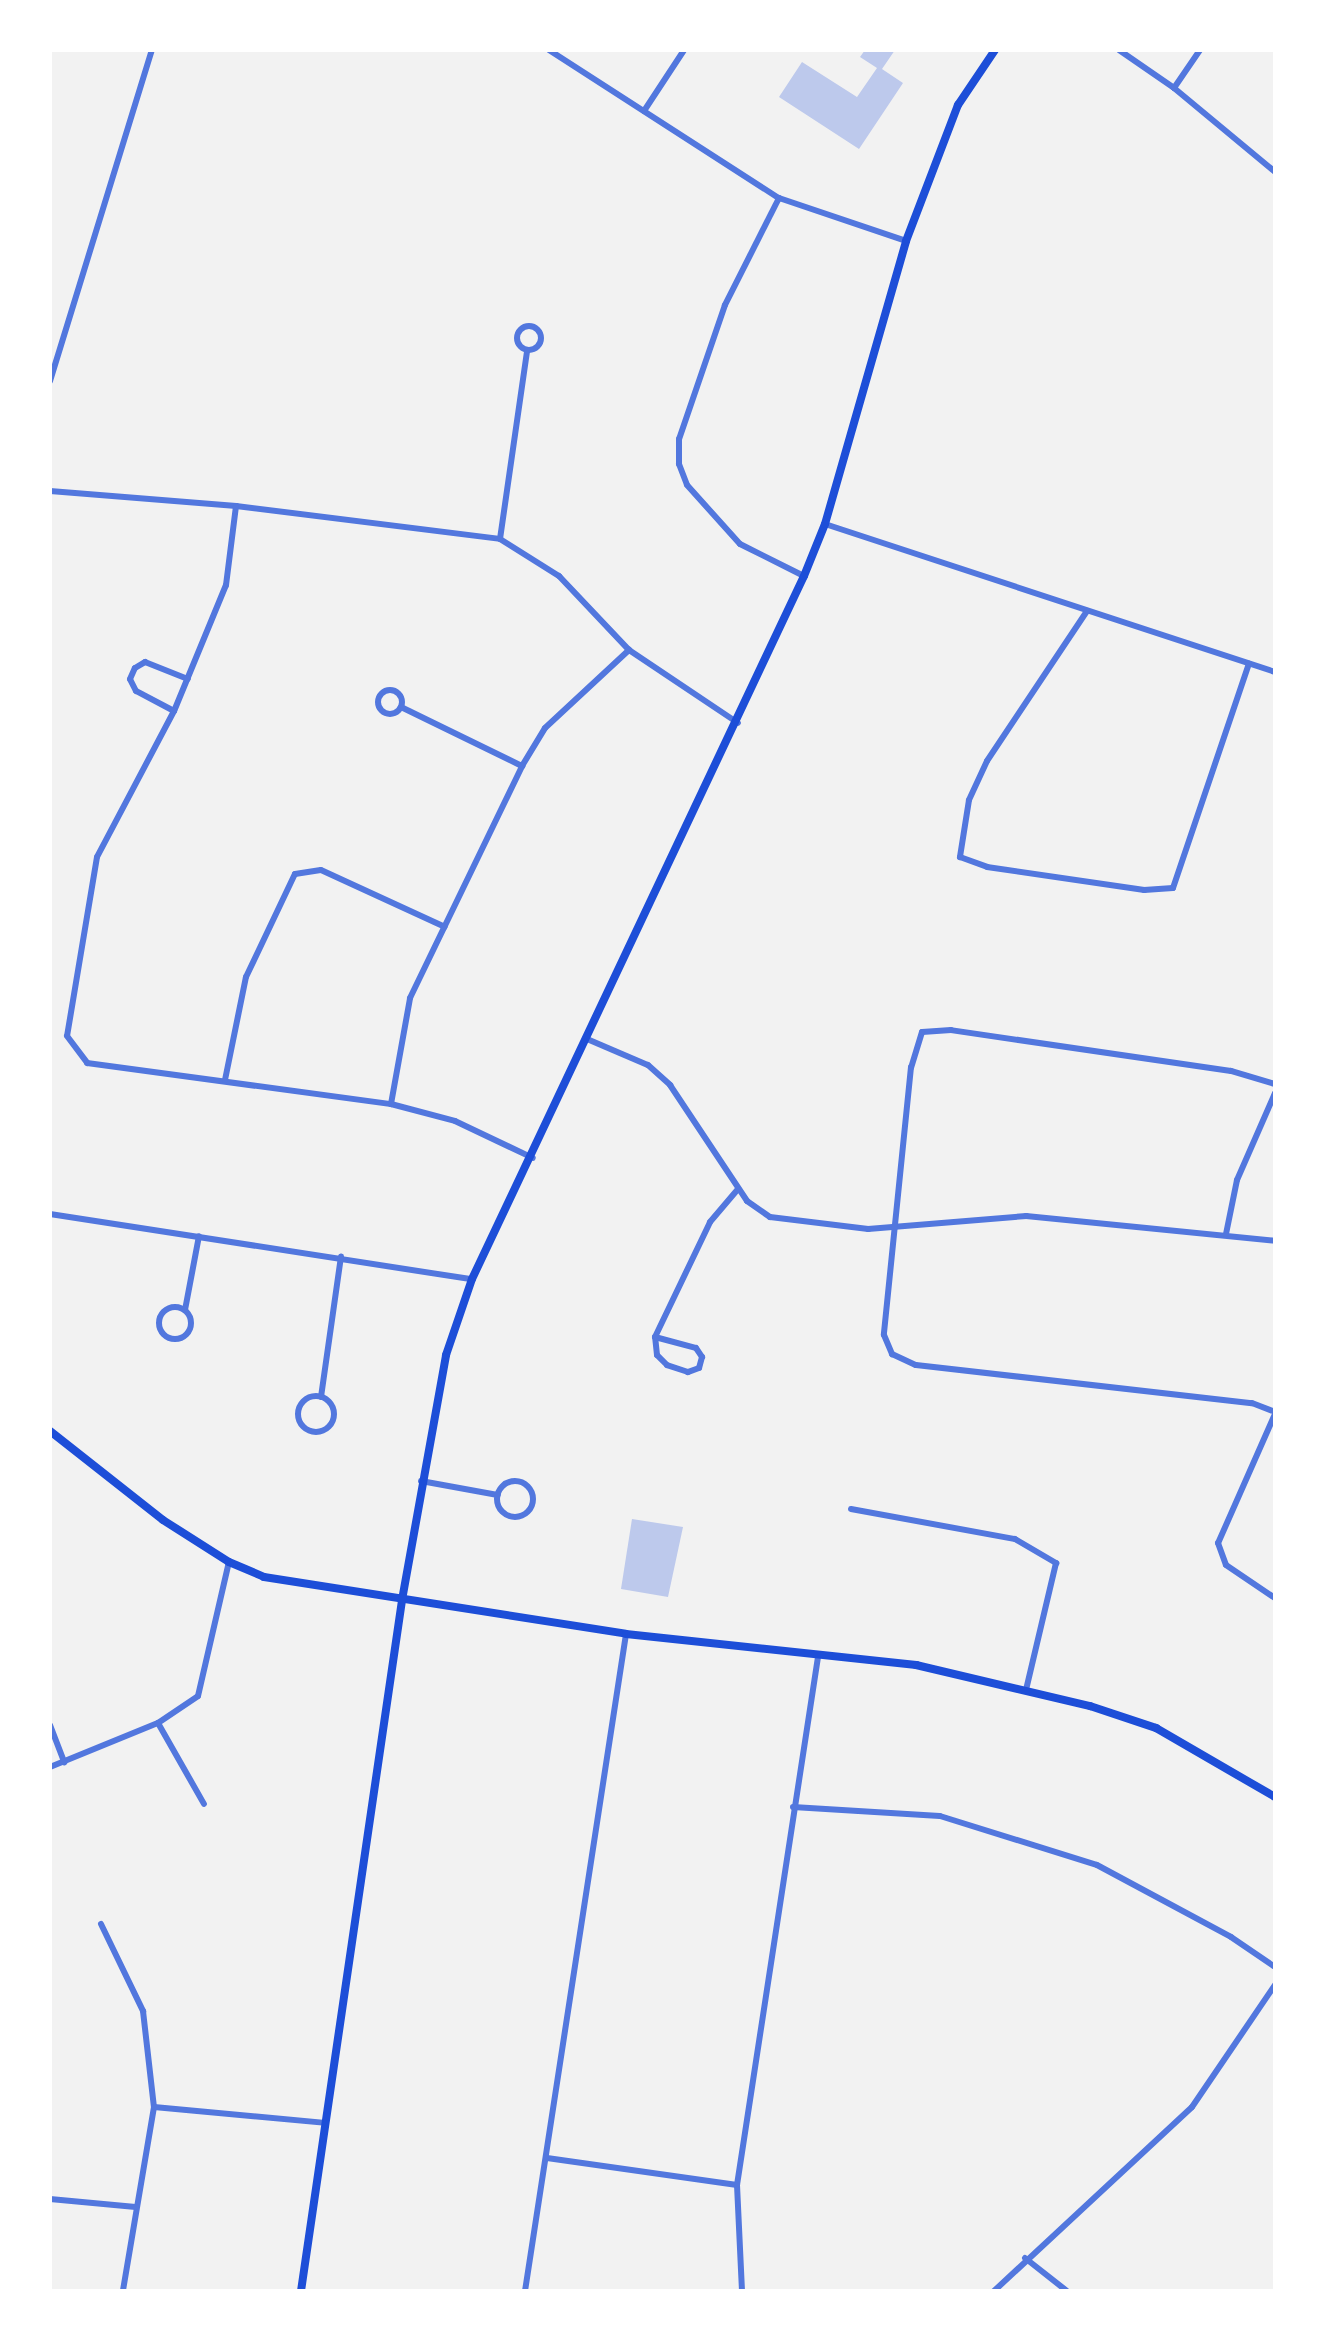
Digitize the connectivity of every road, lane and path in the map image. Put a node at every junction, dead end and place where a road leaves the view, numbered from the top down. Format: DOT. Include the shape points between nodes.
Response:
graph roads {
  1 [pos="152,50"];
  2 [pos="549,50"];
  3 [pos="684,50"];
  4 [pos="995,50"];
  5 [pos="1119,50"];
  6 [pos="1200,50"];
  7 [pos="1174,88"];
  8 [pos="644,111"];
  9 [pos="1275,172"];
  10 [pos="779,198"];
  11 [pos="906,241"];
  12 [pos="50,340"];
  13 [pos="61,344"];
  14 [pos="527,351"];
  15 [pos="50,381"];
  16 [pos="50,491"];
  17 [pos="236,506"];
  18 [pos="825,524"];
  19 [pos="500,539"];
  20 [pos="804,576"];
  21 [pos="1087,611"];
  22 [pos="629,650"];
  23 [pos="1249,664"];
  24 [pos="1275,672"];
  25 [pos="188,679"];
  26 [pos="401,707"];
  27 [pos="174,711"];
  28 [pos="738,723"];
  29 [pos="522,766"];
  30 [pos="445,927"];
  31 [pos="587,1039"];
  32 [pos="225,1080"];
  33 [pos="1275,1084"];
  34 [pos="1275,1093"];
  35 [pos="391,1104"];
  36 [pos="533,1158"];
  37 [pos="738,1189"];
  38 [pos="50,1214"];
  39 [pos="899,1223"];
  40 [pos="1226,1234"];
  41 [pos="199,1236"];
  42 [pos="1275,1241"];
  43 [pos="341,1256"];
  44 [pos="472,1279"];
  45 [pos="185,1310"];
  46 [pos="655,1337"];
  47 [pos="321,1397"];
  48 [pos="1275,1413"];
  49 [pos="50,1431"];
  50 [pos="421,1481"];
  51 [pos="498,1495"];
  52 [pos="851,1509"];
  53 [pos="229,1562"];
  54 [pos="1275,1598"];
  55 [pos="402,1600"];
  56 [pos="626,1634"];
  57 [pos="818,1657"];
  58 [pos="1026,1690"];
  59 [pos="158,1723"];
  60 [pos="50,1725"];
  61 [pos="64,1762"];
  62 [pos="50,1767"];
  63 [pos="1275,1797"];
  64 [pos="204,1804"];
  65 [pos="793,1807"];
  66 [pos="101,1924"];
  67 [pos="1275,1967"];
  68 [pos="1275,1985"];
  69 [pos="154,2107"];
  70 [pos="325,2123"];
  71 [pos="547,2158"];
  72 [pos="737,2185"];
  73 [pos="50,2199"];
  74 [pos="136,2207"];
  75 [pos="1025,2258"];
  76 [pos="123,2291"];
  77 [pos="301,2291"];
  78 [pos="525,2291"];
  79 [pos="742,2291"];
  80 [pos="994,2291"];
  81 [pos="1067,2291"];
  1 -- 13 [label="street"];
  2 -- 8 [label="street"];
  3 -- 8 [label="street"];
  4 -- 11 [label="main road" via="958,105"];
  5 -- 7 [label="street"];
  6 -- 7 [label="street"];
  7 -- 9 [label="street"];
  8 -- 10 [label="street"];
  10 -- 11 [label="street"];
  10 -- 20 [label="street" via="725,305 679,439 679,464 687,485 740,544"];
  11 -- 18 [label="main road"];
  12 -- 13 [label="street"];
  13 -- 15 [label="street"];
  14 -- 14 [label="street" via="540,343 532,326 516,336"];
  14 -- 19 [label="street"];
  16 -- 17 [label="street"];
  17 -- 19 [label="street"];
  17 -- 25 [label="street" via="226,585"];
  18 -- 20 [label="main road"];
  18 -- 21 [label="street"];
  19 -- 22 [label="street" via="559,576"];
  20 -- 28 [label="main road"];
  21 -- 23 [label="street"];
  21 -- 23 [label="street" via="987,761 969,800 960,857 987,867 1144,890 1173,888"];
  22 -- 28 [label="street"];
  22 -- 29 [label="street" via="545,728"];
  23 -- 24 [label="street"];
  25 -- 27 [label="street"];
  25 -- 27 [label="street" via="145,662 130,679 136,691"];
  26 -- 29 [label="street"];
  27 -- 32 [label="street" via="97,857 67,1036 87,1063"];
  28 -- 31 [label="main road"];
  29 -- 30 [label="street"];
  30 -- 32 [label="street" via="321,870 295,874 246,977"];
  30 -- 35 [label="street" via="410,998"];
  31 -- 36 [label="main road"];
  31 -- 37 [label="street" via="648,1065 670,1085"];
  32 -- 35 [label="street"];
  33 -- 39 [label="street" via="1231,1071 951,1030 922,1032 911,1067"];
  34 -- 40 [label="street" via="1237,1180"];
  35 -- 36 [label="street" via="455,1121"];
  36 -- 44 [label="main road"];
  37 -- 39 [label="street" via="757,1211 786,1221 868,1229"];
  37 -- 46 [label="street" via="710,1222"];
  38 -- 41 [label="street"];
  39 -- 40 [label="street" via="1026,1216"];
  39 -- 48 [label="street" via="884,1335 892,1354 903,1362 1252,1403"];
  40 -- 42 [label="street"];
  41 -- 43 [label="street"];
  41 -- 45 [label="street"];
  43 -- 44 [label="street"];
  43 -- 47 [label="street"];
  44 -- 50 [label="main road" via="446,1355"];
  45 -- 45 [label="street" via="165,1311 160,1320 165,1335 179,1338 187,1333 191,1324"];
  46 -- 46 [label="street" via="696,1348 702,1357 699,1368 688,1372 667,1365 657,1355"];
  47 -- 47 [label="street" via="304,1401 298,1412 310,1431 326,1428 333,1419 333,1408"];
  48 -- 54 [label="street" via="1218,1543 1226,1565"];
  49 -- 53 [label="main road" via="163,1520"];
  50 -- 51 [label="street"];
  50 -- 55 [label="main road"];
  51 -- 51 [label="street" via="508,1515 523,1515 532,1503 523,1483 507,1483"];
  52 -- 58 [label="street" via="1015,1539 1056,1563"];
  53 -- 55 [label="main road" via="264,1577"];
  53 -- 59 [label="street" via="198,1696"];
  55 -- 56 [label="main road"];
  55 -- 70 [label="main road"];
  56 -- 57 [label="main road"];
  56 -- 71 [label="street"];
  57 -- 58 [label="main road" via="916,1665"];
  57 -- 65 [label="street"];
  58 -- 63 [label="main road" via="1156,1728"];
  59 -- 61 [label="street"];
  59 -- 64 [label="street"];
  60 -- 61 [label="street"];
  61 -- 62 [label="street"];
  65 -- 67 [label="street" via="940,1816 1097,1865 1231,1937"];
  65 -- 72 [label="street"];
  66 -- 69 [label="street" via="143,2011"];
  68 -- 75 [label="street" via="1192,2107"];
  69 -- 70 [label="street"];
  69 -- 74 [label="street"];
  70 -- 77 [label="main road"];
  71 -- 72 [label="street"];
  71 -- 78 [label="street"];
  72 -- 79 [label="street"];
  73 -- 74 [label="street"];
  74 -- 76 [label="street"];
  75 -- 80 [label="street"];
  75 -- 81 [label="street"];
}
